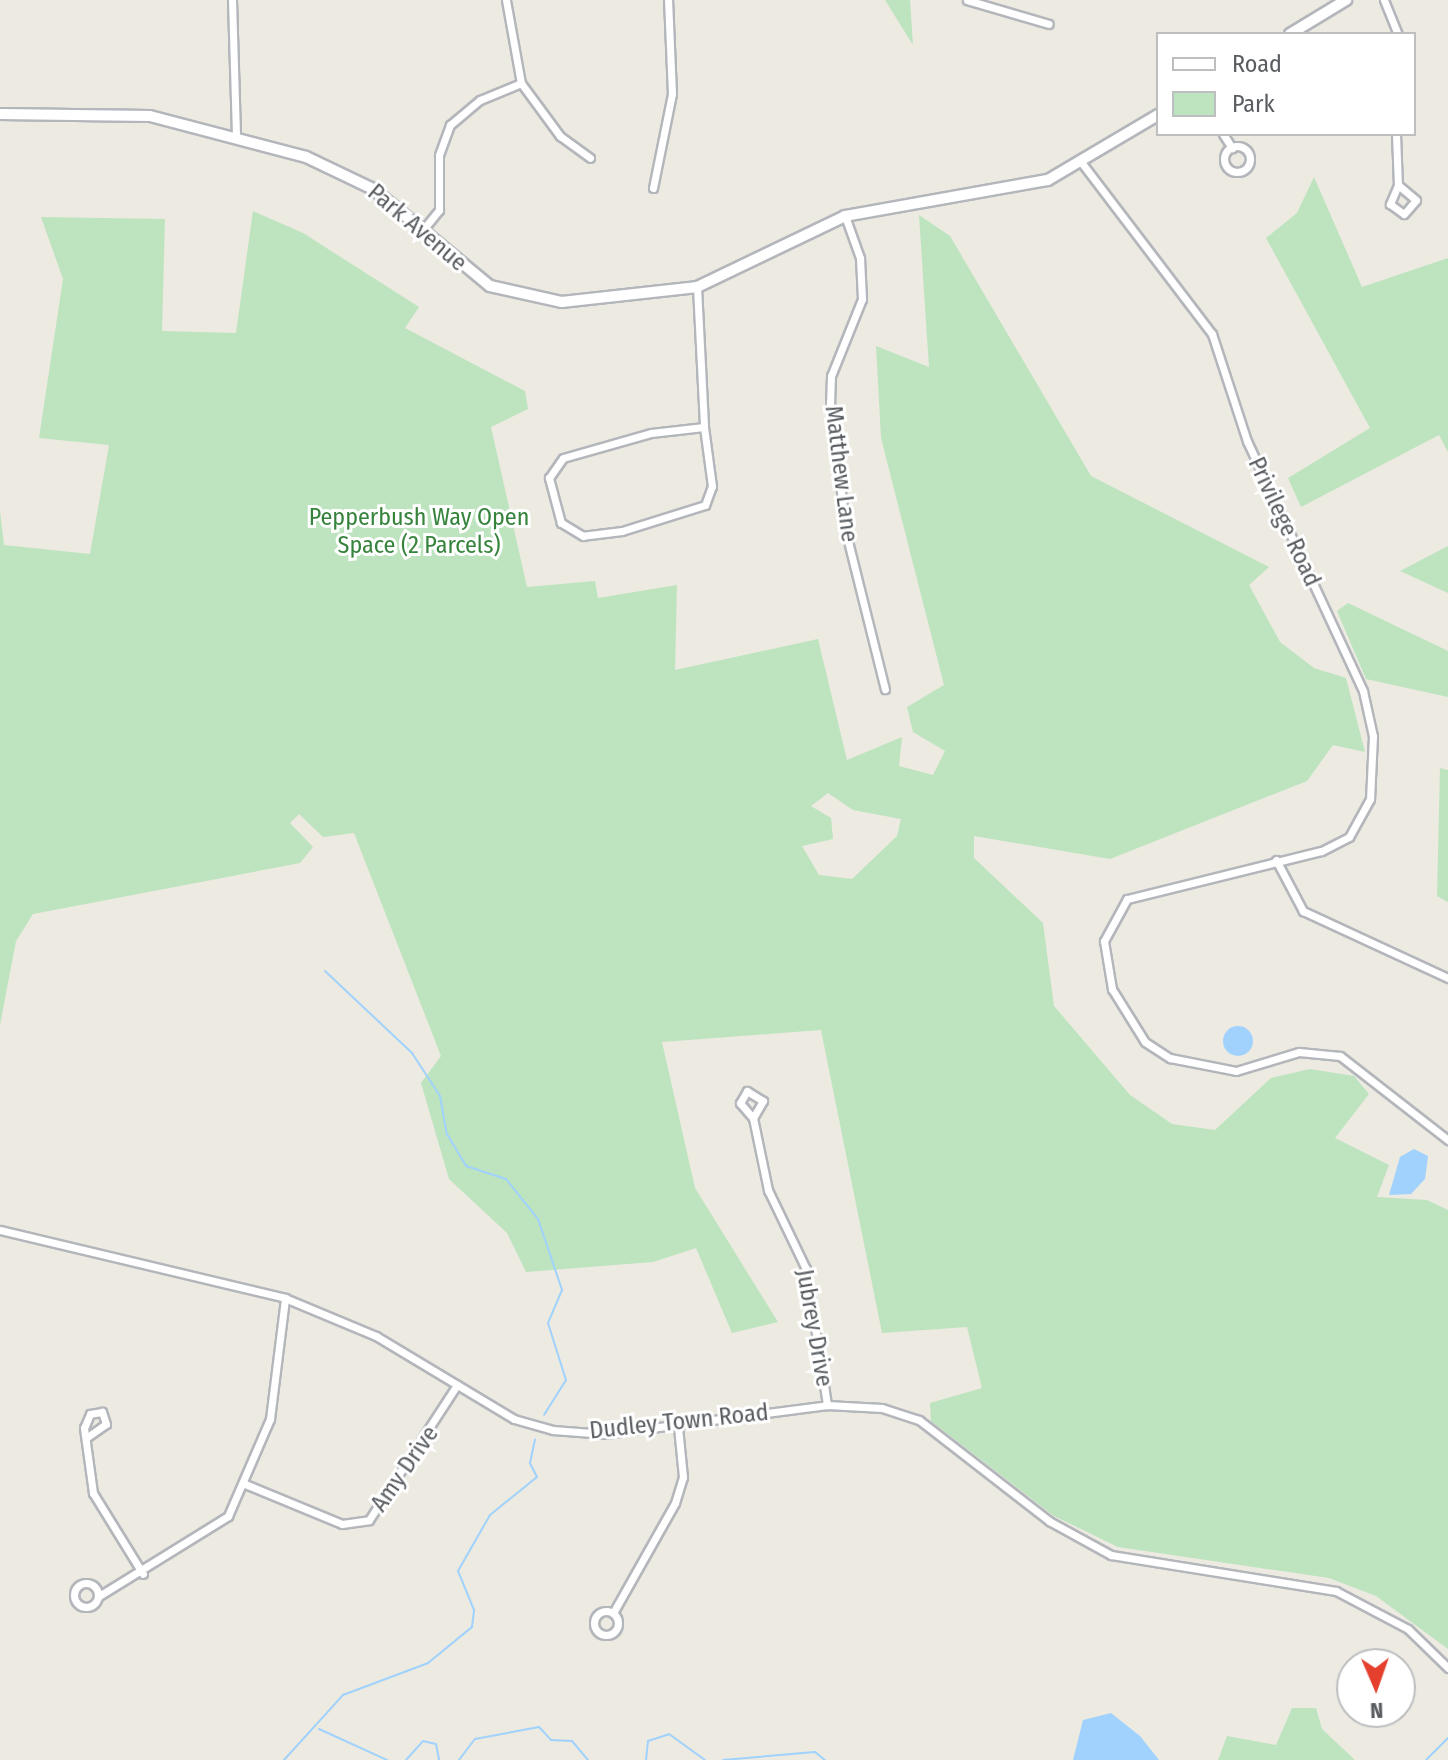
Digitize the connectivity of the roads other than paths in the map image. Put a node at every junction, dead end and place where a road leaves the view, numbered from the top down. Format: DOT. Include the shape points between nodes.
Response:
graph roads {
  1 [pos="232,0"];
  2 [pos="506,0"];
  3 [pos="668,0"];
  4 [pos="967,0"];
  5 [pos="1346,0"];
  6 [pos="1384,0"];
  7 [pos="1049,24"];
  8 [pos="1293,32"];
  9 [pos="1397,32"];
  10 [pos="521,83"];
  11 [pos="0,114"];
  12 [pos="1156,116"];
  13 [pos="1224,136"];
  14 [pos="1396,136"];
  15 [pos="236,138"];
  16 [pos="1232,148"];
  17 [pos="590,158"];
  18 [pos="1081,162"];
  19 [pos="1398,185"];
  20 [pos="653,188"];
  21 [pos="845,216"];
  22 [pos="421,233"];
  23 [pos="697,287"];
  24 [pos="704,427"];
  25 [pos="885,689"];
  26 [pos="1276,860"];
  27 [pos="1448,978"];
  28 [pos="753,1118"];
  29 [pos="1448,1140"];
  30 [pos="0,1230"];
  31 [pos="285,1298"];
  32 [pos="457,1385"];
  33 [pos="827,1405"];
  34 [pos="678,1427"];
  35 [pos="86,1438"];
  36 [pos="245,1484"];
  37 [pos="143,1574"];
  38 [pos="99,1596"];
  39 [pos="613,1613"];
  40 [pos="1448,1668"];
  1 -- 15 [label="street"];
  2 -- 10 [label="street"];
  3 -- 20 [label="street" via="672,94"];
  4 -- 7 [label="street"];
  5 -- 8 [label="main road"];
  6 -- 9 [label="street"];
  10 -- 17 [label="street" via="560,136"];
  10 -- 22 [label="street" via="480,100 450,125 439,155 439,210"];
  11 -- 15 [label="main road, Park Avenue" via="122,113"];
  12 -- 18 [label="main road, Park Avenue"];
  13 -- 16 [label="street"];
  14 -- 19 [label="street"];
  15 -- 22 [label="main road, Park Avenue" via="340,170"];
  18 -- 21 [label="main road, Park Avenue" via="1011,191"];
  18 -- 26 [label="street, Privilege Road" via="1212,334 1247,441 1369,708 1373,773 1362,820 1336,845"];
  21 -- 23 [label="main road, Park Avenue"];
  21 -- 25 [label="street, Matthew Lane" via="860,258 862,299 831,376 830,402 844,522"];
  22 -- 23 [label="main road, Park Avenue" via="476,278 530,299"];
  23 -- 24 [label="street" via="706,365"];
  24 -- 24 [label="street" via="635,436 563,458 549,478 561,523 583,536 622,531 705,505 712,486"];
  26 -- 27 [label="street" via="1303,911"];
  26 -- 29 [label="street, Privilege Road" via="1127,899 1104,941 1112,989 1145,1042 1170,1058 1236,1071 1299,1052 1340,1056"];
  28 -- 33 [label="street, Jubrey Drive" via="768,1190 806,1269"];
  30 -- 31 [label="street, Dudley Town Road"];
  31 -- 32 [label="street, Dudley Town Road" via="376,1336"];
  31 -- 36 [label="street" via="270,1419"];
  32 -- 34 [label="street, Dudley Town Road" via="514,1419 553,1430"];
  32 -- 36 [label="street, Amy Drive" via="369,1520 342,1524"];
  33 -- 34 [label="street, Dudley Town Road"];
  33 -- 40 [label="street, Dudley Town Road" via="882,1408 919,1420 1049,1521 1111,1555 1336,1591 1408,1629"];
  34 -- 39 [label="street" via="683,1477 675,1503"];
  35 -- 37 [label="street" via="93,1493"];
  36 -- 37 [label="street" via="214,1530"];
  37 -- 38 [label="street"];
}
